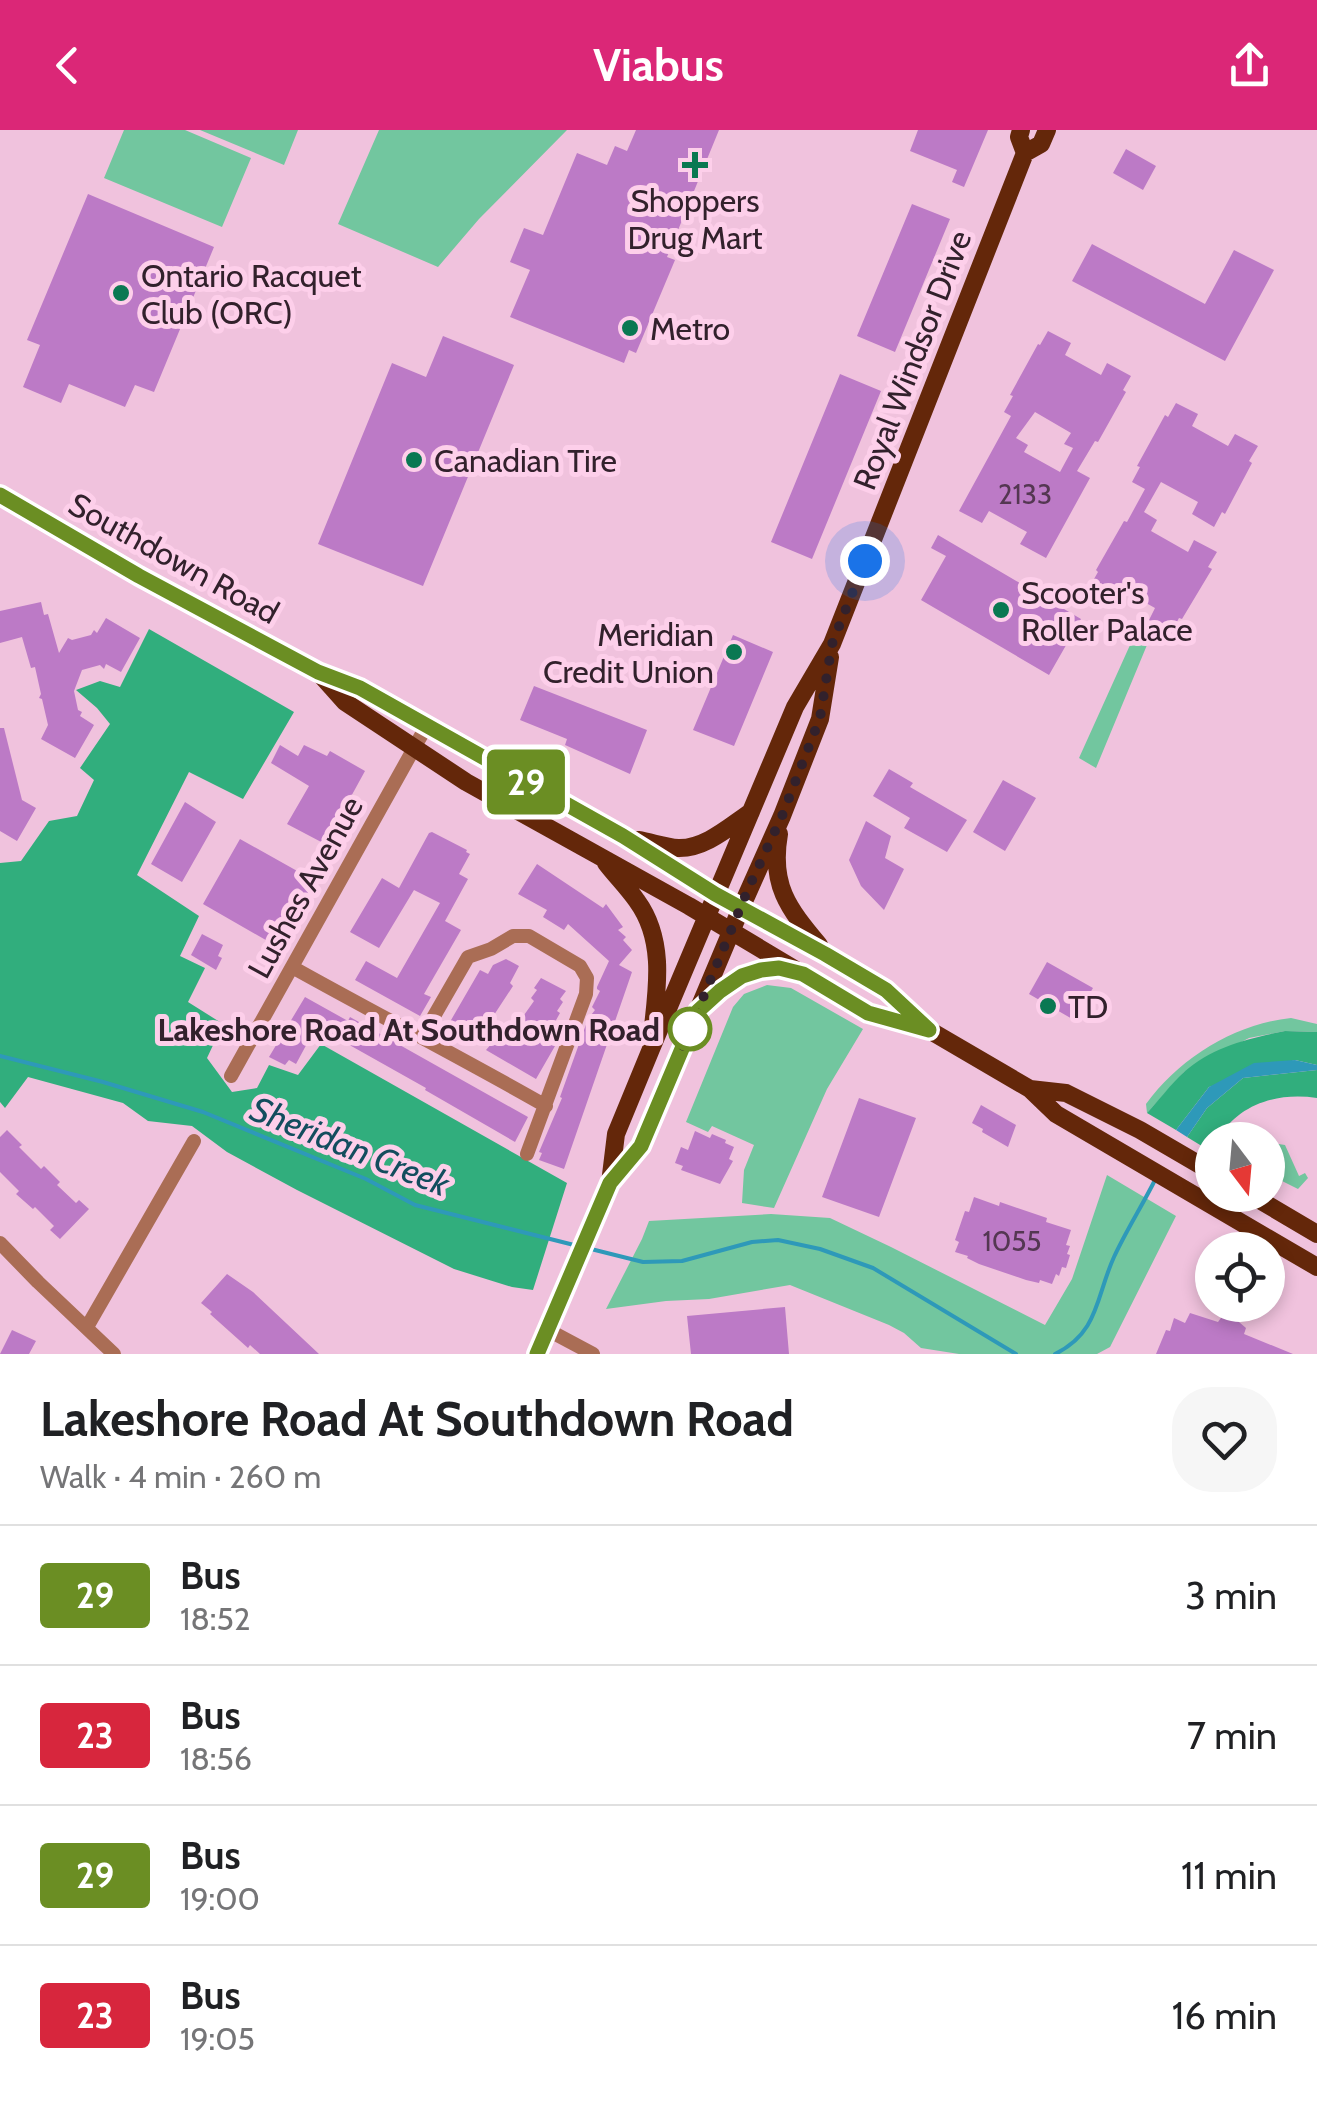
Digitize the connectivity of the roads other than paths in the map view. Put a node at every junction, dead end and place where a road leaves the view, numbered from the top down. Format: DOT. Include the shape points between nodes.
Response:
graph roads {
  1 [pos="1021,130"];
  2 [pos="1047,130"];
  3 [pos="1025,153"];
  4 [pos="0,496"];
  5 [pos="832,644"];
  6 [pos="318,672"];
  7 [pos="426,725"];
  8 [pos="414,747"];
  9 [pos="752,812"];
  10 [pos="782,816"];
  11 [pos="623,836"];
  12 [pos="599,855"];
  13 [pos="715,894"];
  14 [pos="740,908"];
  15 [pos="706,916"];
  16 [pos="731,931"];
  17 [pos="825,954"];
  18 [pos="292,966"];
  19 [pos="803,974"];
  20 [pos="698,1011"];
  21 [pos="929,1030"];
  22 [pos="422,1037"];
  23 [pos="651,1049"];
  24 [pos="231,1076"];
  25 [pos="1030,1089"];
  26 [pos="546,1106"];
  27 [pos="194,1140"];
  28 [pos="527,1154"];
  29 [pos="1195,1162"];
  30 [pos="610,1183"];
  31 [pos="1195,1193"];
  32 [pos="1230,1212"];
  33 [pos="1280,1212"];
  34 [pos="1317,1234"];
  35 [pos="0,1243"];
  36 [pos="1317,1267"];
  37 [pos="86,1327"];
  38 [pos="548,1330"];
  39 [pos="114,1354"];
  40 [pos="538,1354"];
  41 [pos="593,1354"];
  1 -- 3 [label="main road"];
  2 -- 3 [label="main road, Royal Windsor Drive" via="1041,144"];
  3 -- 5 [label="main road, Royal Windsor Drive"];
  4 -- 6 [label="main road, Southdown Road"];
  5 -- 9 [label="main road, Royal Windsor Drive" via="794,707"];
  5 -- 10 [label="main road, Royal Windsor Drive" via="820,718"];
  6 -- 7 [label="main road, Southdown Road"];
  6 -- 8 [label="main road, Southdown Road" via="345,702"];
  7 -- 8 [label="street, Lushes Avenue"];
  7 -- 11 [label="main road, Southdown Road"];
  8 -- 12 [label="main road, Southdown Road"];
  8 -- 18 [label="street, Lushes Avenue"];
  9 -- 11 [label="main road" via="694,846"];
  9 -- 13 [label="main road, Royal Windsor Drive"];
  10 -- 14 [label="main road, Royal Windsor Drive"];
  10 -- 17 [label="main road" via="776,869 791,912"];
  11 -- 13 [label="main road, Southdown Road"];
  12 -- 15 [label="main road, Southdown Road"];
  12 -- 23 [label="main road" via="640,904 655,942 659,979"];
  13 -- 14 [label="main road, Southdown Road"];
  13 -- 15 [label="main road, Royal Windsor Drive"];
  14 -- 16 [label="main road, Royal Windsor Drive"];
  14 -- 17 [label="main road, Southdown Road"];
  15 -- 16 [label="main road, Southdown Road"];
  15 -- 23 [label="main road, Royal Windsor Drive"];
  16 -- 19 [label="main road, Southdown Road"];
  16 -- 20 [label="main road, Royal Windsor Drive"];
  17 -- 21 [label="main road, Southdown Road" via="886,990"];
  18 -- 22 [label="street"];
  18 -- 24 [label="street, Lushes Avenue"];
  19 -- 20 [label="main road" via="779,968 742,976"];
  19 -- 21 [label="main road, Southdown Road" via="868,1013"];
  20 -- 30 [label="main road, Royal Windsor Drive" via="641,1146"];
  21 -- 25 [label="main road, Southdown Road"];
  22 -- 26 [label="street"];
  22 -- 26 [label="street" via="468,957 509,937 529,936 580,966 588,984"];
  23 -- 30 [label="main road, Royal Windsor Drive" via="616,1134"];
  25 -- 29 [label="main road, Southdown Road" via="1066,1093"];
  25 -- 31 [label="main road, Southdown Road" via="1056,1114"];
  26 -- 28 [label="street"];
  27 -- 37 [label="street"];
  30 -- 38 [label="main road"];
  32 -- 36 [label="main road, Southdown Road"];
  33 -- 34 [label="main road"];
  35 -- 37 [label="street"];
  37 -- 39 [label="street"];
  38 -- 40 [label="main road"];
  38 -- 41 [label="street"];
}
